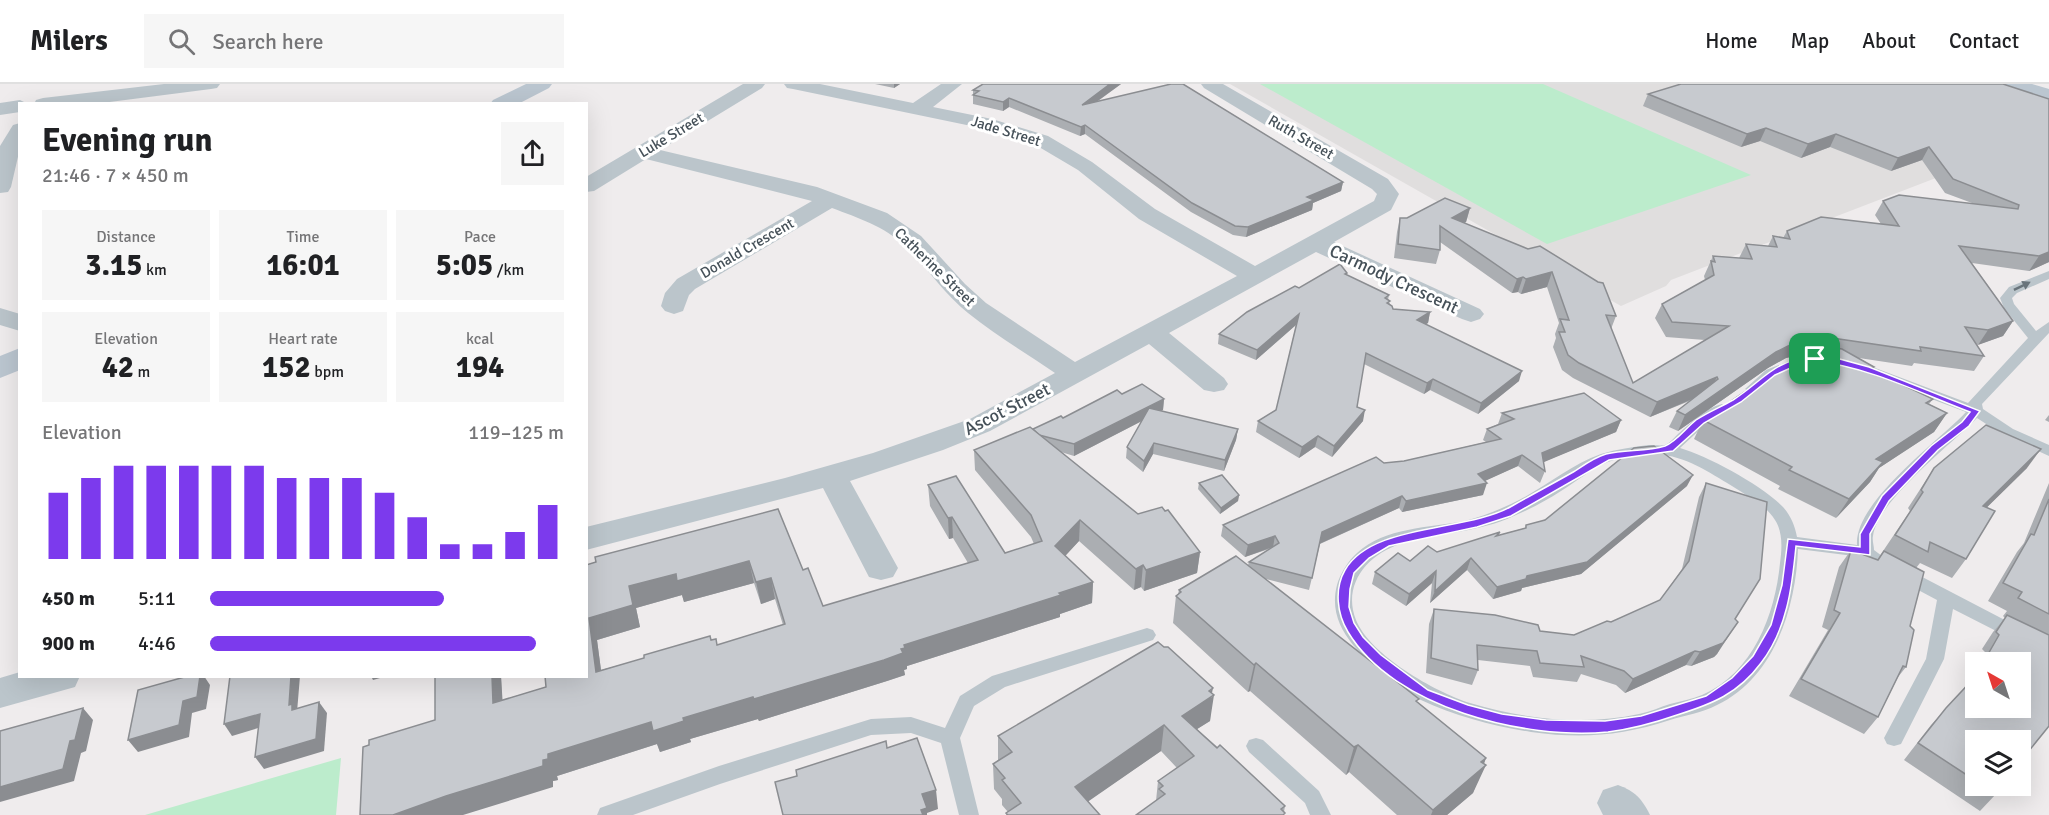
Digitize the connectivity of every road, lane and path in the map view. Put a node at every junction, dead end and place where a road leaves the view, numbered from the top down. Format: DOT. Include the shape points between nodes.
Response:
graph roads {
  1 [pos="211,84"];
  2 [pos="542,84"];
  3 [pos="756,84"];
  4 [pos="794,84"];
  5 [pos="953,84"];
  6 [pos="1210,84"];
  7 [pos="2021,85"];
  8 [pos="2049,96"];
  9 [pos="61,102"];
  10 [pos="504,102"];
  11 [pos="18,106"];
  12 [pos="918,108"];
  13 [pos="0,109"];
  14 [pos="18,132"];
  15 [pos="644,152"];
  16 [pos="588,185"];
  17 [pos="0,187"];
  18 [pos="1388,194"];
  19 [pos="831,199"];
  20 [pos="1316,243"];
  21 [pos="2049,275"];
  22 [pos="1255,276"];
  23 [pos="674,306"];
  24 [pos="1471,314"];
  25 [pos="0,316"];
  26 [pos="18,322"];
  27 [pos="2049,326"];
  28 [pos="1151,332"];
  29 [pos="2035,338"];
  30 [pos="18,358"];
  31 [pos="1808,359"];
  32 [pos="1853,365"];
  33 [pos="0,369"];
  34 [pos="1075,374"];
  35 [pos="1214,384"];
  36 [pos="1976,411"];
  37 [pos="1670,449"];
  38 [pos="2049,451"];
  39 [pos="833,477"];
  40 [pos="588,538"];
  41 [pos="1791,542"];
  42 [pos="1866,552"];
  43 [pos="881,568"];
  44 [pos="1946,598"];
  45 [pos="1147,634"];
  46 [pos="2049,651"];
  47 [pos="55,678"];
  48 [pos="0,693"];
  49 [pos="950,738"];
  50 [pos="1894,738"];
  51 [pos="1256,746"];
  52 [pos="607,815"];
  53 [pos="969,815"];
  54 [pos="1321,815"];
  1 -- 9 [label="street"];
  2 -- 10 [label="main road"];
  3 -- 15 [label="street, Luke Street"];
  4 -- 12 [label="street, Jade Street"];
  5 -- 12 [label="street"];
  6 -- 18 [label="street, Ruth Street" via="1374,180"];
  7 -- 8 [label="main road"];
  11 -- 13 [label="street"];
  12 -- 22 [label="street, Jade Street" via="1041,140 1085,166 1154,219"];
  14 -- 17 [label="street" via="8,150"];
  15 -- 16 [label="street, Luke Street"];
  15 -- 19 [label="street, Catherine Street"];
  18 -- 20 [label="street, Ascot Street" via="1383,205"];
  19 -- 23 [label="street, Donald Crescent" via="686,284 677,293"];
  19 -- 34 [label="street, Catherine Street" via="898,229 977,308"];
  20 -- 22 [label="street, Ascot Street"];
  20 -- 24 [label="street, Carmody Crescent"];
  29 -- 21 [label="lane, one-way" via="2006,298 2013,290"];
  22 -- 28 [label="street, Ascot Street"];
  25 -- 26 [label="street"];
  27 -- 29 [label="lane"];
  28 -- 34 [label="street, Ascot Street"];
  28 -- 35 [label="street"];
  29 -- 36 [label="lane" via="1975,403"];
  30 -- 33 [label="main road"];
  31 -- 37 [label="lane" via="1772,373 1738,400 1701,421"];
  32 -- 36 [label="lane"];
  34 -- 39 [label="street, Ascot Street" via="980,425"];
  36 -- 38 [label="lane" via="2008,432"];
  36 -- 42 [label="lane" via="1885,498 1865,534"];
  37 -- 41 [label="lane" via="1763,499 1776,509"];
  37 -- 41 [label="lane" via="1606,457 1507,513 1386,543 1365,555 1349,572 1343,607 1348,624 1377,658 1424,693 1467,710 1546,725 1605,727 1641,722 1710,700 1736,682 1757,659 1777,626 1787,585"];
  39 -- 40 [label="street, Ascot Street"];
  39 -- 43 [label="street"];
  41 -- 42 [label="lane"];
  42 -- 44 [label="lane"];
  44 -- 46 [label="lane"];
  44 -- 50 [label="lane" via="1935,659"];
  45 -- 49 [label="lane" via="999,681 968,701"];
  47 -- 48 [label="street"];
  49 -- 52 [label="lane" via="911,725 871,727"];
  49 -- 53 [label="lane"];
  51 -- 54 [label="lane" via="1312,796"];
}
